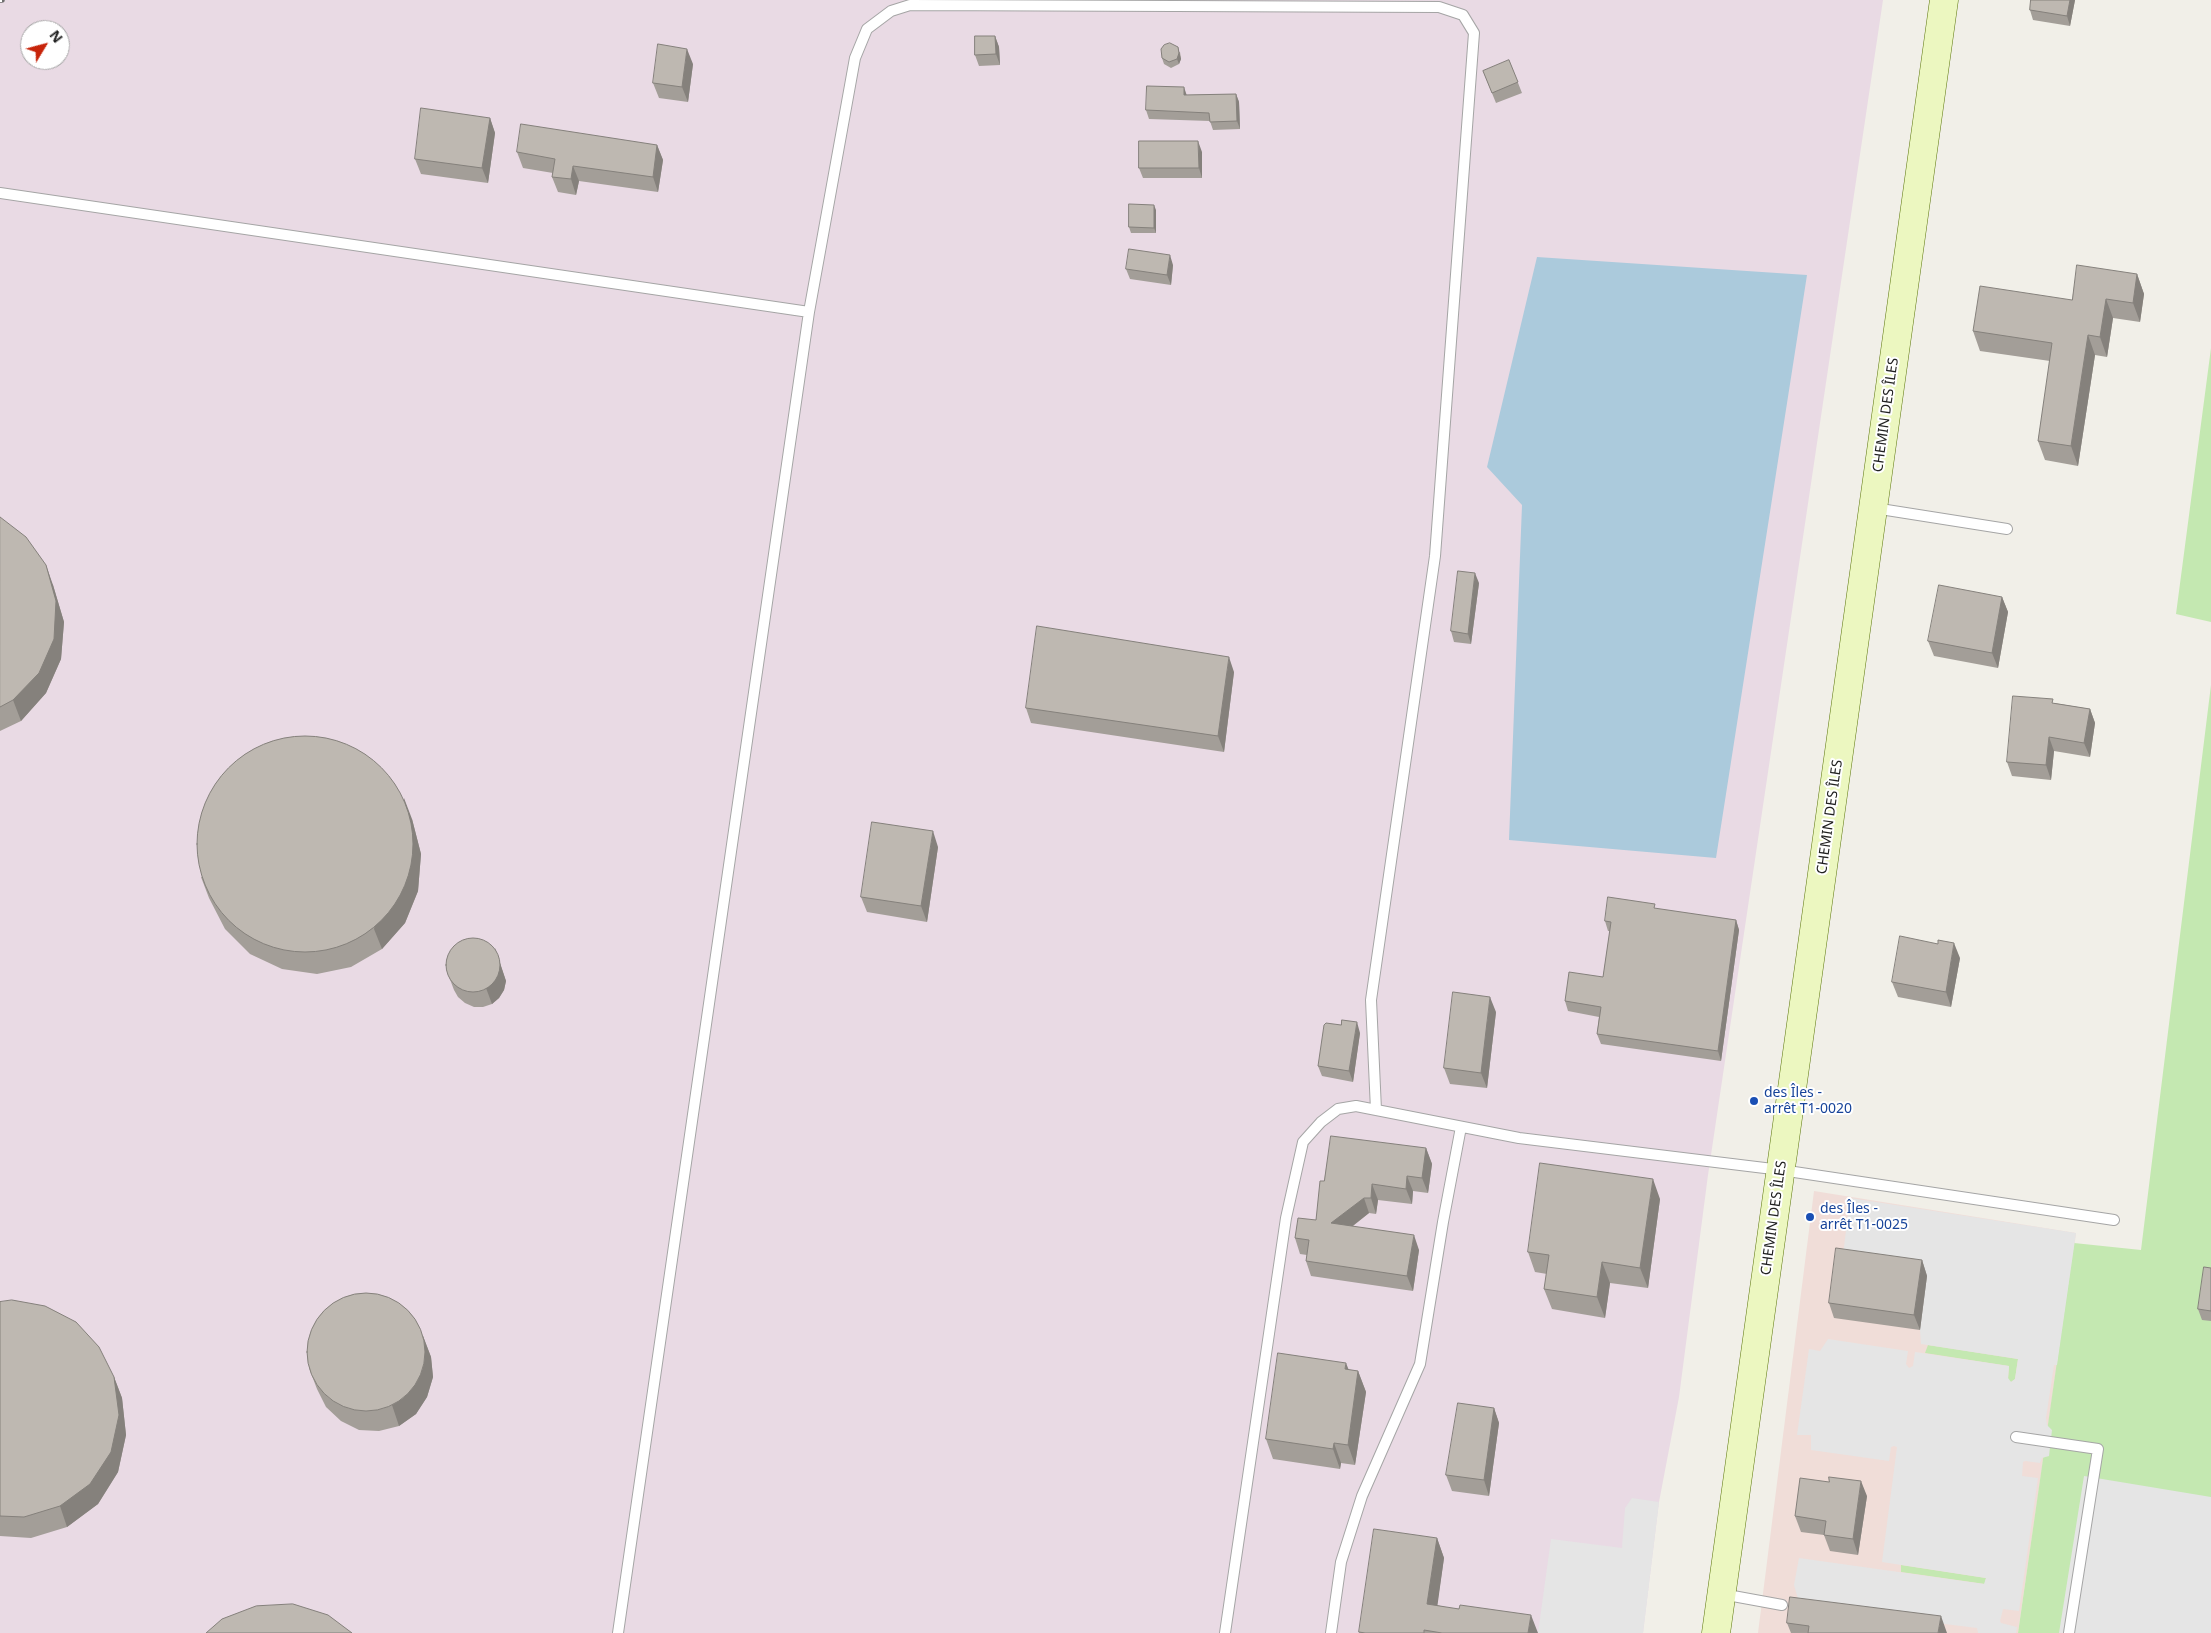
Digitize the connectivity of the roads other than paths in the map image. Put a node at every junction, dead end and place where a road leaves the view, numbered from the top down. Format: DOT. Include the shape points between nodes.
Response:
graph roads {
  1 [pos="1944,0"];
  2 [pos="0,193"];
  3 [pos="809,312"];
  4 [pos="1873,507"];
  5 [pos="2007,529"];
  6 [pos="1376,1110"];
  7 [pos="1461,1126"];
  8 [pos="1781,1170"];
  9 [pos="2114,1220"];
  10 [pos="2016,1437"];
  11 [pos="1721,1594"];
  12 [pos="1782,1605"];
  13 [pos="618,1633"];
  14 [pos="1225,1633"];
  15 [pos="1331,1633"];
  16 [pos="1716,1633"];
  17 [pos="2069,1633"];
  1 -- 4 [label="main road, CHEMIN DES ÎLES"];
  2 -- 3 [label="lane"];
  3 -- 6 [label="lane" via="855,58 867,29 891,11 910,5 1439,7 1463,15 1474,33 1435,556 1371,1000"];
  3 -- 13 [label="lane"];
  4 -- 5 [label="lane"];
  4 -- 8 [label="main road, CHEMIN DES ÎLES"];
  6 -- 7 [label="lane"];
  6 -- 14 [label="lane" via="1356,1106 1338,1109 1303,1142 1286,1218"];
  7 -- 8 [label="lane" via="1519,1138"];
  7 -- 15 [label="lane" via="1420,1364 1362,1496 1341,1562"];
  8 -- 9 [label="lane"];
  8 -- 11 [label="main road, CHEMIN DES ÎLES"];
  10 -- 17 [label="lane" via="2098,1449"];
  11 -- 12 [label="lane"];
  11 -- 16 [label="main road, CHEMIN DES ÎLES"];
}
